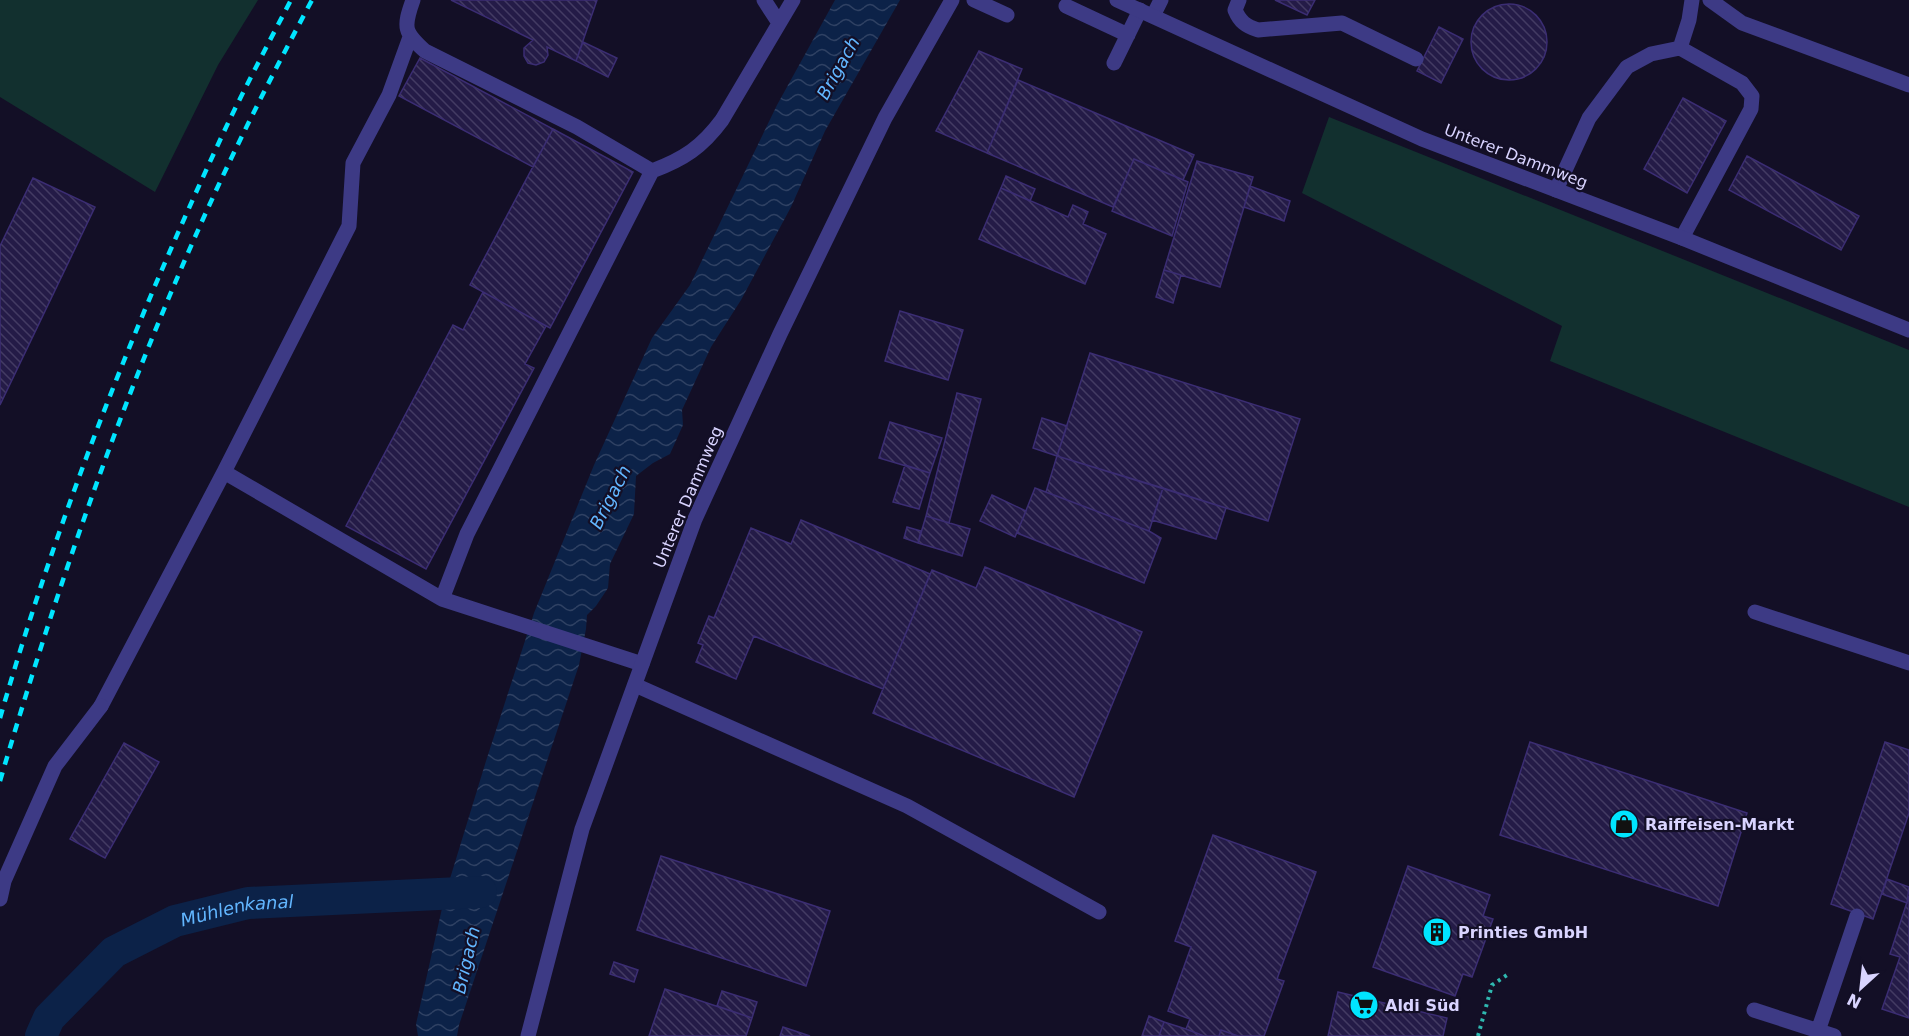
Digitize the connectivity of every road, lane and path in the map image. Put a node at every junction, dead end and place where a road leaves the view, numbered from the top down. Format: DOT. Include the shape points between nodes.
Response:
graph roads {
  1 [pos="413,0"];
  2 [pos="764,0"];
  3 [pos="793,0"];
  4 [pos="952,0"];
  5 [pos="974,0"];
  6 [pos="1118,0"];
  7 [pos="1161,0"];
  8 [pos="1239,0"];
  9 [pos="1692,0"];
  10 [pos="1710,0"];
  11 [pos="1066,6"];
  12 [pos="1146,13"];
  13 [pos="1007,15"];
  14 [pos="779,23"];
  15 [pos="1128,34"];
  16 [pos="410,37"];
  17 [pos="1680,48"];
  18 [pos="1416,59"];
  19 [pos="1114,63"];
  20 [pos="1909,85"];
  21 [pos="652,171"];
  22 [pos="1556,190"];
  23 [pos="1682,238"];
  24 [pos="1909,330"];
  25 [pos="224,472"];
  26 [pos="442,599"];
  27 [pos="1755,612"];
  28 [pos="1909,663"];
  29 [pos="642,664"];
  30 [pos="635,684"];
  31 [pos="0,899"];
  32 [pos="1099,912"];
  33 [pos="1857,916"];
  34 [pos="1507,975"];
  35 [pos="1754,1010"];
  36 [pos="1818,1031"];
  37 [pos="528,1036"];
  38 [pos="1478,1036"];
  39 [pos="1834,1036"];
  1 -- 16 [label="street" via="407,30"];
  2 -- 14 [label="street"];
  3 -- 14 [label="street"];
  4 -- 29 [label="street, Unterer Dammweg" via="885,118 775,345 695,519"];
  5 -- 13 [label="street"];
  6 -- 12 [label="street, Unterer Dammweg"];
  7 -- 12 [label="street"];
  8 -- 18 [label="street" via="1235,10 1239,20 1249,27 1258,30 1342,23"];
  9 -- 17 [label="street"];
  10 -- 20 [label="street" via="1742,23"];
  11 -- 15 [label="street"];
  12 -- 15 [label="street"];
  12 -- 22 [label="street, Unterer Dammweg" via="1422,139"];
  14 -- 21 [label="street" via="709,138 692,152"];
  15 -- 19 [label="street"];
  16 -- 21 [label="street" via="425,51 577,127"];
  16 -- 25 [label="street" via="389,95 353,163 349,226"];
  17 -- 22 [label="street" via="1651,54 1627,67 1589,118"];
  17 -- 23 [label="street" via="1742,83 1752,96 1750,109"];
  21 -- 26 [label="street" via="467,534"];
  22 -- 23 [label="street, Unterer Dammweg"];
  23 -- 24 [label="street, Unterer Dammweg"];
  25 -- 26 [label="street"];
  25 -- 31 [label="street" via="101,706 55,766 4,880"];
  26 -- 29 [label="street"];
  27 -- 28 [label="street"];
  29 -- 30 [label="street, Unterer Dammweg"];
  30 -- 32 [label="street" via="908,806"];
  30 -- 37 [label="street, Unterer Dammweg" via="582,829"];
  33 -- 36 [label="street"];
  34 -- 38 [label="path" via="1492,985"];
  35 -- 36 [label="street"];
  36 -- 39 [label="street"];
}
